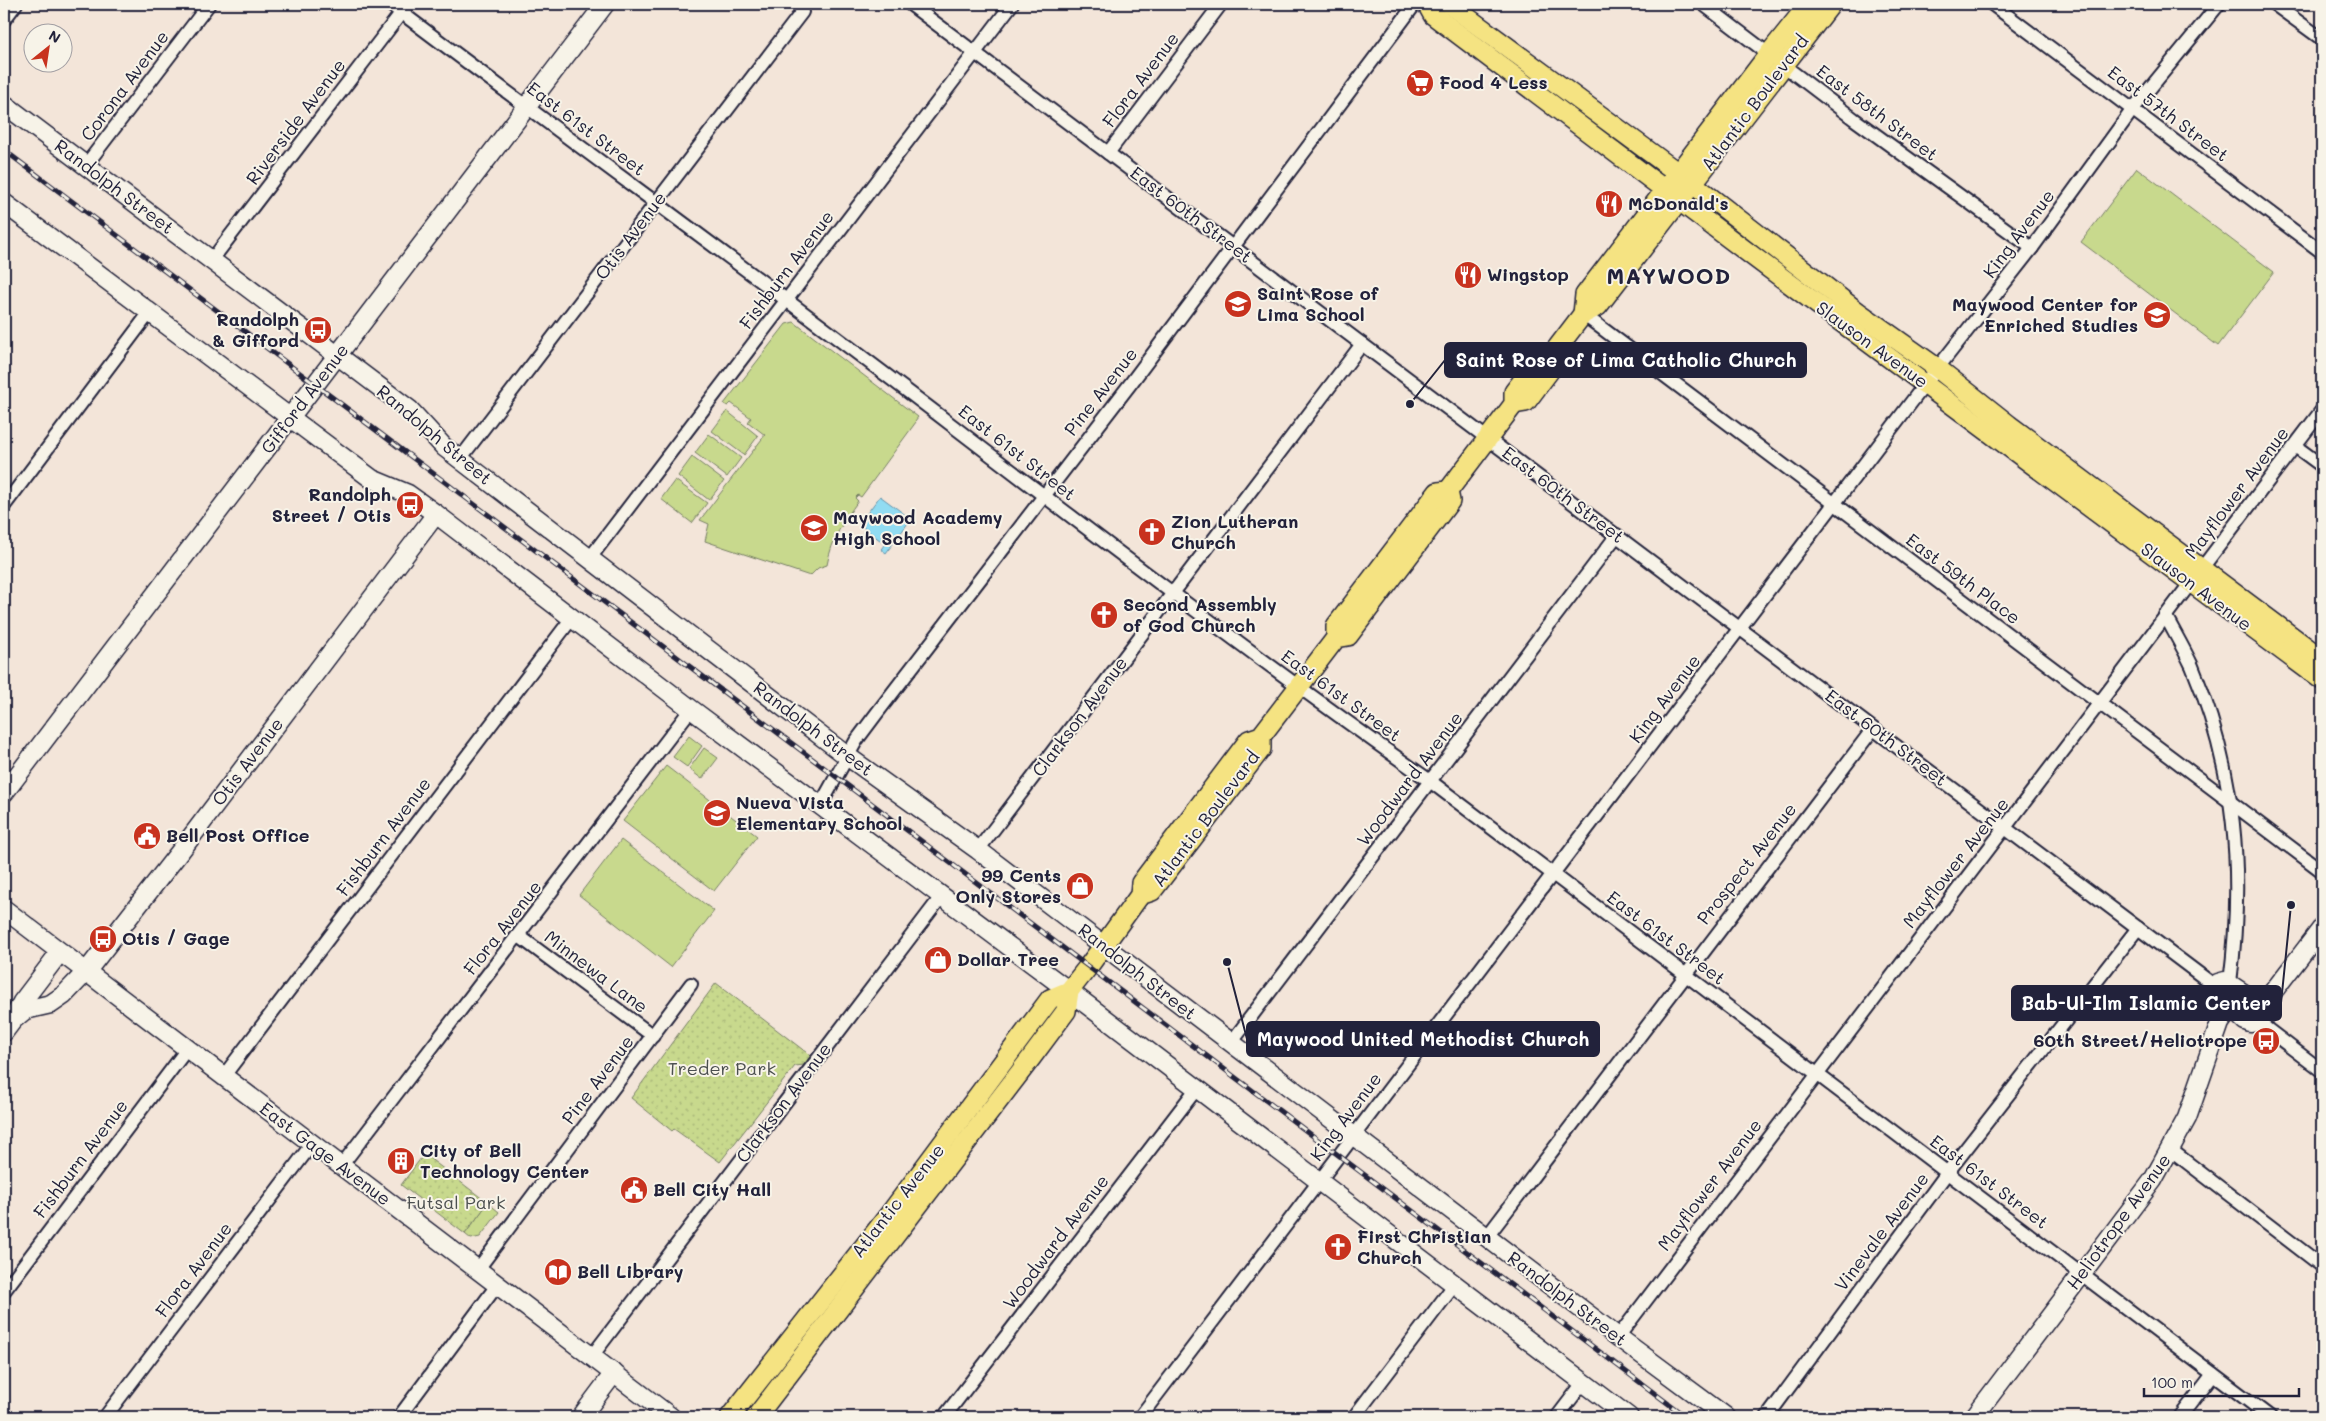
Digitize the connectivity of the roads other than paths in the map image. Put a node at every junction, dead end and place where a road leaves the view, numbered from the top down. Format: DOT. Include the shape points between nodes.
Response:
graph roads {
  1 [pos="16,4"];
  2 [pos="209,4"];
  3 [pos="390,4"];
  4 [pos="605,4"];
  5 [pos="910,4"];
  6 [pos="1012,4"];
  7 [pos="1221,4"];
  8 [pos="1415,4"];
  9 [pos="1426,4"];
  10 [pos="1449,4"];
  11 [pos="1703,4"];
  12 [pos="1809,4"];
  13 [pos="1831,4"];
  14 [pos="1992,4"];
  15 [pos="2219,4"];
  16 [pos="2274,4"];
  17 [pos="405,8"];
  18 [pos="802,12"];
  19 [pos="4,20"];
  20 [pos="2322,39"];
  21 [pos="975,52"];
  22 [pos="1769,54"];
  23 [pos="1784,65"];
  24 [pos="4,104"];
  25 [pos="527,106"];
  26 [pos="2133,110"];
  27 [pos="1108,153"];
  28 [pos="86,165"];
  29 [pos="1677,173"];
  30 [pos="1693,184"];
  31 [pos="1665,189"];
  32 [pos="1681,200"];
  33 [pos="655,204"];
  34 [pos="5,208"];
  35 [pos="1232,246"];
  36 [pos="2032,248"];
  37 [pos="2322,252"];
  38 [pos="212,261"];
  39 [pos="786,300"];
  40 [pos="150,312"];
  41 [pos="1583,314"];
  42 [pos="1362,344"];
  43 [pos="337,356"];
  44 [pos="1937,368"];
  45 [pos="1925,384"];
  46 [pos="2322,410"];
  47 [pos="290,418"];
  48 [pos="1488,438"];
  49 [pos="2295,446"];
  50 [pos="460,460"];
  51 [pos="2322,466"];
  52 [pos="1042,496"];
  53 [pos="1834,504"];
  54 [pos="4,506"];
  55 [pos="436,514"];
  56 [pos="1617,535"];
  57 [pos="590,558"];
  58 [pos="2197,575"];
  59 [pos="1174,593"];
  60 [pos="2165,615"];
  61 [pos="572,618"];
  62 [pos="1740,628"];
  63 [pos="2322,659"];
  64 [pos="2322,680"];
  65 [pos="1298,688"];
  66 [pos="2099,703"];
  67 [pos="691,709"];
  68 [pos="1873,728"];
  69 [pos="847,756"];
  70 [pos="1430,782"];
  71 [pos="4,793"];
  72 [pos="2232,804"];
  73 [pos="820,806"];
  74 [pos="2006,828"];
  75 [pos="978,850"];
  76 [pos="2322,872"];
  77 [pos="1553,874"];
  78 [pos="941,897"];
  79 [pos="4,909"];
  80 [pos="2138,928"];
  81 [pos="2322,928"];
  82 [pos="519,936"];
  83 [pos="1102,949"];
  84 [pos="60,952"];
  85 [pos="86,972"];
  86 [pos="1685,974"];
  87 [pos="691,984"];
  88 [pos="2223,984"];
  89 [pos="1069,991"];
  90 [pos="2232,1008"];
  91 [pos="2260,1014"];
  92 [pos="8,1026"];
  93 [pos="653,1036"];
  94 [pos="1230,1044"];
  95 [pos="187,1049"];
  96 [pos="2322,1071"];
  97 [pos="1816,1074"];
  98 [pos="223,1077"];
  99 [pos="1197,1088"];
  100 [pos="1354,1137"];
  101 [pos="312,1144"];
  102 [pos="2171,1150"];
  103 [pos="341,1166"];
  104 [pos="1947,1173"];
  105 [pos="1319,1181"];
  106 [pos="1486,1238"];
  107 [pos="2322,1266"];
  108 [pos="478,1269"];
  109 [pos="2082,1275"];
  110 [pos="498,1284"];
  111 [pos="1455,1284"];
  112 [pos="4,1290"];
  113 [pos="1618,1337"];
  114 [pos="592,1356"];
  115 [pos="614,1373"];
  116 [pos="2213,1374"];
  117 [pos="1583,1383"];
  118 [pos="104,1417"];
  119 [pos="399,1417"];
  120 [pos="581,1417"];
  121 [pos="671,1417"];
  122 [pos="730,1417"];
  123 [pos="756,1417"];
  124 [pos="944,1417"];
  125 [pos="1140,1417"];
  126 [pos="1354,1417"];
  127 [pos="1557,1417"];
  128 [pos="1629,1417"];
  129 [pos="1726,1417"];
  130 [pos="1767,1417"];
  131 [pos="1974,1417"];
  132 [pos="2180,1417"];
  133 [pos="2270,1417"];
  1 -- 19 [label="street"];
  2 -- 28 [label="street, Corona Avenue"];
  3 -- 17 [label="street, East 61st Street"];
  4 -- 25 [label="street, Gifford Avenue"];
  5 -- 21 [label="street, East 60th Street"];
  6 -- 21 [label="street, Fishburn Avenue"];
  7 -- 27 [label="street, Flora Avenue"];
  8 -- 35 [label="street, Pine Avenue"];
  9 -- 31 [label="main road, Slauson Avenue" via="1433,15"];
  10 -- 29 [label="main road, Slauson Avenue"];
  11 -- 22 [label="street, East 58th Street"];
  12 -- 22 [label="main road, Atlantic Boulevard"];
  13 -- 23 [label="main road, Atlantic Boulevard"];
  14 -- 26 [label="street, East 57th Street"];
  15 -- 26 [label="street, King Avenue"];
  16 -- 20 [label="street"];
  17 -- 25 [label="street, East 61st Street"];
  17 -- 38 [label="street, Riverside Avenue"];
  18 -- 33 [label="street, Otis Avenue"];
  21 -- 27 [label="street, East 60th Street"];
  21 -- 39 [label="street, Fishburn Avenue"];
  22 -- 23 [label="street, East 58th Street"];
  22 -- 29 [label="main road, Atlantic Boulevard"];
  23 -- 30 [label="main road, Atlantic Boulevard"];
  23 -- 36 [label="street, East 58th Street"];
  24 -- 28 [label="street, Randolph Street"];
  25 -- 33 [label="street, East 61st Street"];
  25 -- 43 [label="street, Gifford Avenue"];
  26 -- 36 [label="street, King Avenue"];
  26 -- 37 [label="street, East 57th Street"];
  27 -- 35 [label="street, East 60th Street"];
  28 -- 38 [label="street, Randolph Street"];
  29 -- 30 [label="main road, Slauson Avenue"];
  29 -- 31 [label="main road, Atlantic Boulevard"];
  30 -- 32 [label="main road, Atlantic Boulevard"];
  30 -- 44 [label="main road, Slauson Avenue" via="1858,312"];
  31 -- 32 [label="main road, Slauson Avenue"];
  31 -- 41 [label="main road, Atlantic Boulevard" via="1585,295"];
  32 -- 41 [label="main road, Atlantic Boulevard" via="1598,306"];
  32 -- 45 [label="main road, Slauson Avenue"];
  33 -- 39 [label="street, East 61st Street"];
  33 -- 50 [label="street, Otis Avenue"];
  34 -- 40 [label="street"];
  35 -- 42 [label="street, East 60th Street"];
  35 -- 52 [label="street, Pine Avenue"];
  36 -- 44 [label="street, King Avenue"];
  38 -- 43 [label="street, Randolph Street"];
  39 -- 52 [label="street, East 61st Street"];
  39 -- 57 [label="street, Fishburn Avenue"];
  40 -- 47 [label="street"];
  40 -- 54 [label="street"];
  41 -- 48 [label="main road, Atlantic Boulevard" via="1551,356 1541,356 1514,392 1514,404"];
  41 -- 53 [label="street, East 59th Place"];
  42 -- 48 [label="street, East 60th Street"];
  42 -- 59 [label="street, Clarkson Avenue"];
  43 -- 47 [label="street, Gifford Avenue"];
  43 -- 50 [label="street, Randolph Street" via="410,410"];
  44 -- 45 [label="street, King Avenue"];
  44 -- 58 [label="main road, Slauson Avenue"];
  45 -- 53 [label="street, King Avenue"];
  45 -- 58 [label="main road, Slauson Avenue"];
  46 -- 49 [label="street, Mayflower Avenue"];
  47 -- 55 [label="street" via="372,479 408,494"];
  47 -- 71 [label="street, Gifford Avenue"];
  48 -- 56 [label="street, East 60th Street"];
  48 -- 65 [label="main road, Atlantic Boulevard" via="1448,491 1450,501 1350,634 1336,638"];
  49 -- 51 [label="street"];
  49 -- 58 [label="street, Mayflower Avenue"];
  50 -- 57 [label="street, Randolph Street"];
  52 -- 59 [label="street, East 61st Street"];
  52 -- 69 [label="street, Pine Avenue"];
  53 -- 62 [label="street, King Avenue"];
  53 -- 66 [label="street, East 59th Place"];
  55 -- 61 [label="street"];
  55 -- 85 [label="street, Otis Avenue"];
  56 -- 62 [label="street, East 60th Street"];
  56 -- 70 [label="street, Woodward Avenue"];
  57 -- 69 [label="street, Randolph Street"];
  58 -- 60 [label="street, Mayflower Avenue"];
  58 -- 63 [label="main road, Slauson Avenue"];
  58 -- 64 [label="main road, Slauson Avenue"];
  59 -- 65 [label="street, East 61st Street"];
  59 -- 75 [label="street, Clarkson Avenue"];
  60 -- 66 [label="street, Mayflower Avenue"];
  60 -- 72 [label="street" via="2191,665 2208,709"];
  61 -- 67 [label="street"];
  61 -- 98 [label="street, Fishburn Avenue"];
  62 -- 68 [label="street, East 60th Street"];
  62 -- 77 [label="street, King Avenue"];
  65 -- 70 [label="street, East 61st Street"];
  65 -- 83 [label="main road, Atlantic Boulevard" via="1261,736 1261,750 1198,834 1152,891 1140,895"];
  66 -- 72 [label="street, East 59th Place"];
  66 -- 74 [label="street, Mayflower Avenue"];
  67 -- 73 [label="street"];
  67 -- 82 [label="street, Flora Avenue"];
  68 -- 74 [label="street, East 60th Street"];
  68 -- 86 [label="street, Prospect Avenue"];
  69 -- 73 [label="street, Pine Avenue"];
  69 -- 75 [label="street, Randolph Street"];
  70 -- 77 [label="street, East 61st Street"];
  70 -- 94 [label="street, Woodward Avenue"];
  72 -- 76 [label="street, East 59th Place"];
  72 -- 88 [label="street" via="2236,938"];
  73 -- 78 [label="street"];
  74 -- 80 [label="street, East 60th Street"];
  74 -- 97 [label="street, Mayflower Avenue"];
  75 -- 83 [label="street, Randolph Street"];
  77 -- 86 [label="street, East 61st Street"];
  77 -- 100 [label="street, King Avenue"];
  78 -- 89 [label="street"];
  78 -- 114 [label="street, Clarkson Avenue"];
  79 -- 84 [label="street, East Gage Avenue"];
  80 -- 88 [label="street, East 60th Street"];
  80 -- 104 [label="street, Vinevale Avenue"];
  81 -- 91 [label="street"];
  82 -- 93 [label="street, Minnewa Lane"];
  82 -- 103 [label="street, Flora Avenue"];
  83 -- 89 [label="main road, Atlantic Avenue"];
  83 -- 94 [label="street, Randolph Street"];
  84 -- 85 [label="street, East Gage Avenue"];
  84 -- 92 [label="street"];
  85 -- 92 [label="street, Otis Avenue" via="64,996 51,1004 25,1010"];
  85 -- 95 [label="street, East Gage Avenue"];
  86 -- 97 [label="street, East 61st Street"];
  86 -- 106 [label="street, Prospect Avenue"];
  87 -- 93 [label="street, Pine Avenue"];
  88 -- 90 [label="street, East 60th Street" via="2216,992"];
  88 -- 91 [label="street, East 60th Street"];
  89 -- 99 [label="street"];
  89 -- 122 [label="main road, Atlantic Avenue" via="1050,999 887,1218"];
  89 -- 123 [label="main road, Atlantic Avenue" via="1066,1011 1032,1058"];
  90 -- 91 [label="street, East 60th Street" via="2250,1023"];
  90 -- 102 [label="street, Heliotrope Avenue" via="2220,1023 2200,1085"];
  91 -- 96 [label="street, East 60th Street"];
  93 -- 108 [label="street, Pine Avenue"];
  94 -- 100 [label="street, Randolph Street"];
  95 -- 98 [label="street, East Gage Avenue"];
  95 -- 112 [label="street, Fishburn Avenue"];
  97 -- 104 [label="street, East 61st Street"];
  97 -- 113 [label="street, Mayflower Avenue"];
  98 -- 101 [label="street, East Gage Avenue"];
  99 -- 105 [label="street"];
  99 -- 124 [label="street, Woodward Avenue"];
  100 -- 105 [label="street, King Avenue"];
  100 -- 106 [label="street, Randolph Street"];
  101 -- 103 [label="street, East Gage Avenue"];
  101 -- 118 [label="street, Flora Avenue"];
  102 -- 107 [label="street"];
  102 -- 109 [label="street, Heliotrope Avenue" via="2153,1180"];
  103 -- 108 [label="street, East Gage Avenue"];
  104 -- 109 [label="street, East 61st Street"];
  104 -- 130 [label="street, Vinevale Avenue"];
  105 -- 111 [label="street"];
  105 -- 125 [label="street, King Avenue"];
  106 -- 113 [label="street, Randolph Street"];
  108 -- 110 [label="street, East Gage Avenue"];
  109 -- 116 [label="street, East 61st Street"];
  109 -- 131 [label="street, Heliotrope Avenue"];
  110 -- 114 [label="street, East Gage Avenue"];
  110 -- 119 [label="street"];
  111 -- 117 [label="street"];
  111 -- 126 [label="street"];
  113 -- 129 [label="street, Randolph Street"];
  114 -- 115 [label="street, East Gage Avenue"];
  115 -- 120 [label="street"];
  115 -- 121 [label="street, East Gage Avenue"];
  116 -- 132 [label="street"];
  116 -- 133 [label="street, East 61st Street"];
  117 -- 127 [label="street"];
  117 -- 128 [label="street"];
}
